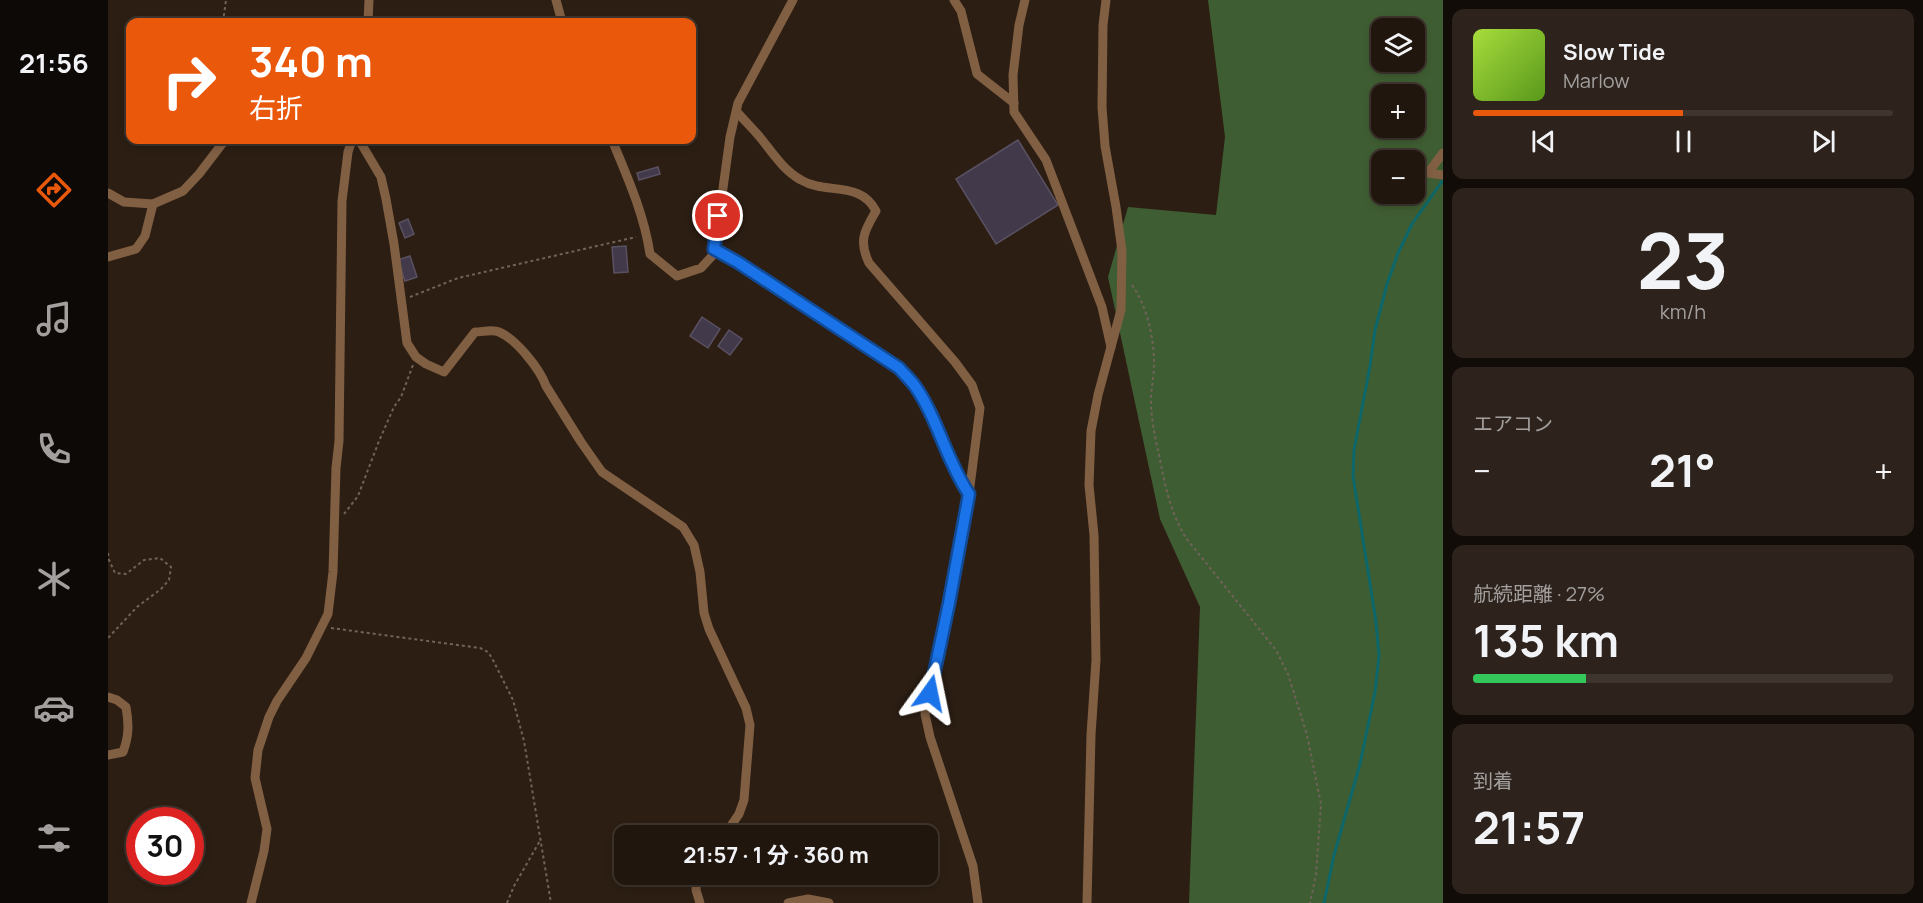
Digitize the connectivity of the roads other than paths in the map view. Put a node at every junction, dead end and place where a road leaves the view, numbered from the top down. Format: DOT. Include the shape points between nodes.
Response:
graph roads {
  1 [pos="369,0"];
  2 [pos="556,0"];
  3 [pos="793,0"];
  4 [pos="954,0"];
  5 [pos="1025,0"];
  6 [pos="1106,0"];
  7 [pos="368,18"];
  8 [pos="561,18"];
  9 [pos="1014,103"];
  10 [pos="737,112"];
  11 [pos="222,144"];
  12 [pos="351,144"];
  13 [pos="362,144"];
  14 [pos="614,144"];
  15 [pos="1443,153"];
  16 [pos="1443,176"];
  17 [pos="108,193"];
  18 [pos="153,204"];
  19 [pos="714,249"];
  20 [pos="108,257"];
  21 [pos="1111,349"];
  22 [pos="969,494"];
  23 [pos="108,697"];
  24 [pos="108,755"];
  25 [pos="731,825"];
  26 [pos="696,885"];
  27 [pos="251,903"];
  28 [pos="700,903"];
  29 [pos="788,903"];
  30 [pos="829,903"];
  31 [pos="978,903"];
  32 [pos="1087,903"];
  1 -- 7 [label="street"];
  2 -- 8 [label="street"];
  3 -- 10 [label="street" via="755,69"];
  4 -- 9 [label="street" via="962,11 976,74"];
  5 -- 9 [label="street" via="1013,75"];
  6 -- 21 [label="street" via="1102,106 1122,250 1121,310"];
  9 -- 21 [label="street" via="1014,111 1046,160 1102,307"];
  10 -- 19 [label="street"];
  10 -- 22 [label="street" via="782,165 801,181 854,191 872,202 876,211 862,239 869,262 955,362 972,385 980,408"];
  11 -- 18 [label="street" via="183,191"];
  12 -- 27 [label="street" via="342,201 339,441 328,614 306,658 277,701 258,750 255,778 267,829"];
  13 -- 25 [label="street" via="381,177 407,343 416,357 444,372 475,332 498,331 519,346 544,379 602,472 683,527 694,545 706,621 750,725 744,800"];
  14 -- 19 [label="street" via="647,234 650,254 678,276 701,268"];
  15 -- 16 [label="street" via="1428,172"];
  17 -- 18 [label="street" via="124,202"];
  18 -- 20 [label="street" via="145,236 136,249"];
  19 -- 22 [label="street" via="899,368 923,400"];
  21 -- 32 [label="street" via="1091,430 1089,485 1096,660"];
  22 -- 31 [label="street" via="925,714 973,866"];
  23 -- 24 [label="street" via="126,707 129,723 123,752"];
  26 -- 28 [label="street"];
  29 -- 30 [label="street" via="808,899"];
}
